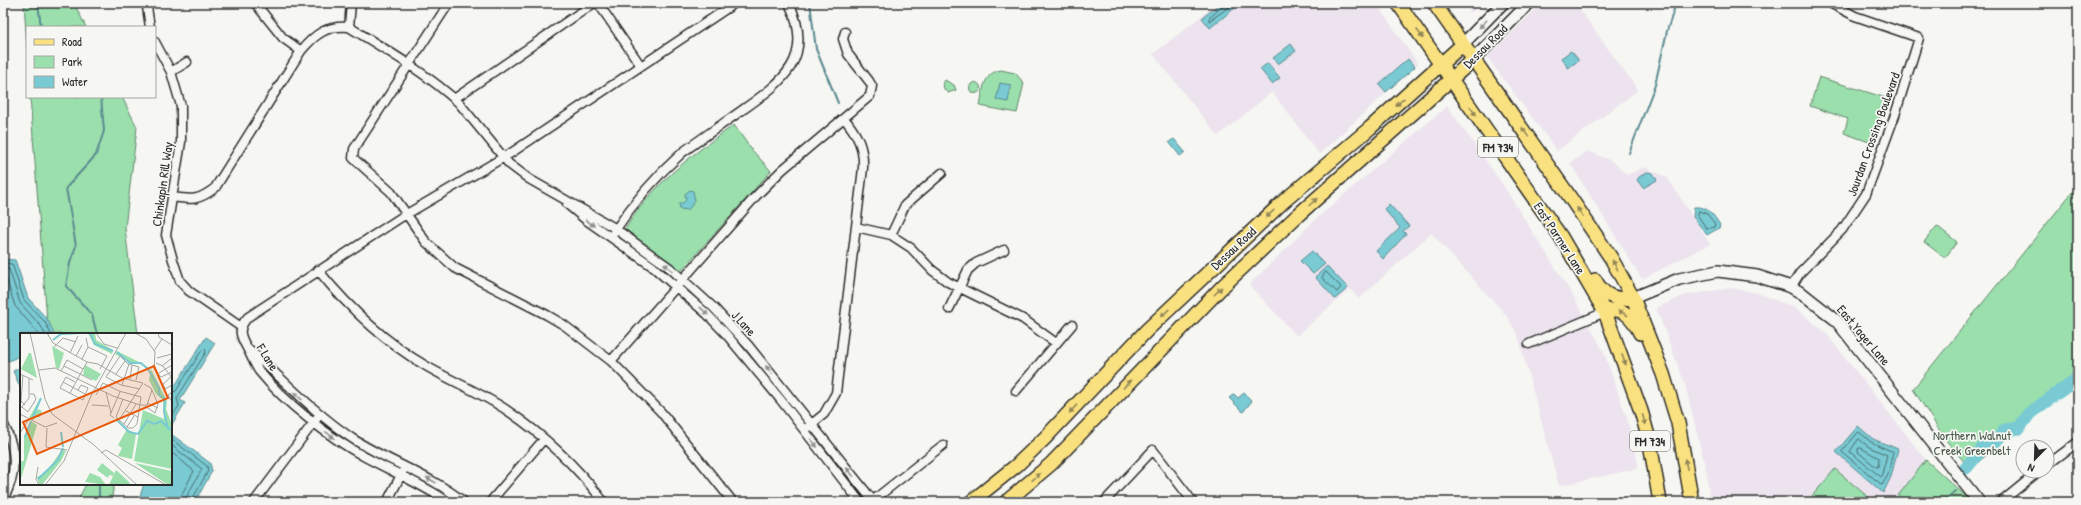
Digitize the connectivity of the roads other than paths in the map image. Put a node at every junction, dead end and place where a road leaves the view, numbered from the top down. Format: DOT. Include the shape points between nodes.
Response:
graph roads {
  1 [pos="149,3"];
  2 [pos="255,3"];
  3 [pos="351,3"];
  4 [pos="449,3"];
  5 [pos="594,3"];
  6 [pos="598,3"];
  7 [pos="735,3"];
  8 [pos="789,3"];
  9 [pos="1398,3"];
  10 [pos="1434,3"];
  11 [pos="1503,3"];
  12 [pos="1529,3"];
  13 [pos="1830,3"];
  14 [pos="150,26"];
  15 [pos="349,27"];
  16 [pos="844,32"];
  17 [pos="156,44"];
  18 [pos="1462,45"];
  19 [pos="302,51"];
  20 [pos="1474,59"];
  21 [pos="187,62"];
  22 [pos="410,64"];
  23 [pos="1441,65"];
  24 [pos="641,66"];
  25 [pos="171,72"];
  26 [pos="1451,79"];
  27 [pos="454,99"];
  28 [pos="844,118"];
  29 [pos="503,158"];
  30 [pos="942,173"];
  31 [pos="172,197"];
  32 [pos="561,198"];
  33 [pos="1284,200"];
  34 [pos="406,214"];
  35 [pos="1298,215"];
  36 [pos="616,228"];
  37 [pos="856,228"];
  38 [pos="1556,231"];
  39 [pos="891,235"];
  40 [pos="610,236"];
  41 [pos="1004,250"];
  42 [pos="318,270"];
  43 [pos="682,279"];
  44 [pos="676,286"];
  45 [pos="1791,287"];
  46 [pos="959,289"];
  47 [pos="1633,298"];
  48 [pos="949,309"];
  49 [pos="1605,312"];
  50 [pos="1072,324"];
  51 [pos="241,327"];
  52 [pos="1056,343"];
  53 [pos="1529,344"];
  54 [pos="246,346"];
  55 [pos="611,361"];
  56 [pos="1664,379"];
  57 [pos="1016,391"];
  58 [pos="320,414"];
  59 [pos="314,422"];
  60 [pos="3,423"];
  61 [pos="812,424"];
  62 [pos="1055,428"];
  63 [pos="804,430"];
  64 [pos="544,439"];
  65 [pos="1072,442"];
  66 [pos="2078,442"];
  67 [pos="943,445"];
  68 [pos="2055,459"];
  69 [pos="405,466"];
  70 [pos="401,475"];
  71 [pos="2029,479"];
  72 [pos="3,500"];
  73 [pos="254,502"];
  74 [pos="387,502"];
  75 [pos="448,502"];
  76 [pos="464,502"];
  77 [pos="490,502"];
  78 [pos="604,502"];
  79 [pos="733,502"];
  80 [pos="860,502"];
  81 [pos="873,502"];
  82 [pos="971,502"];
  83 [pos="1006,502"];
  84 [pos="1104,502"];
  85 [pos="1193,502"];
  86 [pos="1660,502"];
  87 [pos="1692,502"];
  88 [pos="1979,502"];
  89 [pos="2001,502"];
  1 -- 14 [label="street" via="147,7"];
  2 -- 19 [label="street" via="283,38"];
  3 -- 15 [label="street"];
  4 -- 22 [label="street"];
  5 -- 27 [label="street"];
  6 -- 24 [label="street"];
  7 -- 24 [label="street"];
  8 -- 36 [label="street" via="796,19 798,42 792,66 786,75 768,92 670,163 642,191"];
  9 -- 23 [label="main road, East Parmer Lane / FM 734, one-way"];
  10 -- 18 [label="main road, FM 734"];
  11 -- 18 [label="street, Dessau Road, one-way"];
  12 -- 20 [label="street, Dessau Road"];
  13 -- 45 [label="street, Jourdan Crossing Boulevard" via="1855,16 1919,38 1894,115 1860,205 1836,238 1800,273"];
  15 -- 19 [label="street" via="340,26 324,30 313,37"];
  15 -- 22 [label="street, J Lane"];
  16 -- 28 [label="street" via="843,40 848,54 872,86 870,96"];
  17 -- 25 [label="street, Chinkapin Rill Way"];
  18 -- 20 [label="main road, FM 734"];
  18 -- 23 [label="main road, Dessau Road"];
  19 -- 31 [label="street" via="215,188 202,198 190,200"];
  20 -- 26 [label="main road, Dessau Road"];
  47 -- 20 [label="main road, FM 734, one-way" via="1606,251"];
  21 -- 25 [label="street"];
  22 -- 27 [label="street, J Lane"];
  22 -- 34 [label="street" via="352,152 356,162 391,192"];
  23 -- 26 [label="main road, East Parmer Lane / FM 734"];
  23 -- 33 [label="main road, Dessau Road, one-way"];
  24 -- 29 [label="street"];
  25 -- 31 [label="street, Chinkapin Rill Way" via="182,106 181,142"];
  35 -- 26 [label="main road, Dessau Road, one-way"];
  26 -- 38 [label="main road, East Parmer Lane / FM 734, one-way"];
  27 -- 29 [label="street, J Lane"];
  28 -- 37 [label="street" via="857,135 862,148"];
  28 -- 43 [label="street" via="782,170"];
  29 -- 32 [label="street, J Lane" via="529,179"];
  29 -- 34 [label="street"];
  30 -- 39 [label="street" via="905,205"];
  31 -- 51 [label="street, Chinkapin Rill Way" via="166,235 180,280 208,306"];
  32 -- 36 [label="street, J Lane"];
  32 -- 40 [label="street, J Lane, one-way" via="586,220"];
  33 -- 35 [label="main road"];
  33 -- 62 [label="main road, Dessau Road, one-way" via="1147,330"];
  34 -- 42 [label="street"];
  34 -- 55 [label="street" via="426,242 456,268 547,315"];
  65 -- 35 [label="main road, Dessau Road, one-way" via="1180,329"];
  36 -- 40 [label="street"];
  43 -- 36 [label="street, J Lane, one-way"];
  37 -- 39 [label="street"];
  37 -- 61 [label="street" via="836,393 824,414"];
  38 -- 47 [label="main road" via="1571,240 1604,293 1617,299"];
  38 -- 49 [label="main road, East Parmer Lane / FM 734"];
  39 -- 46 [label="street" via="911,248 932,270"];
  40 -- 44 [label="street, J Lane"];
  41 -- 46 [label="street" via="972,266"];
  42 -- 51 [label="street" via="248,317"];
  42 -- 64 [label="street" via="358,315 386,339 427,367 508,410"];
  43 -- 44 [label="street"];
  61 -- 43 [label="street, J Lane, one-way" via="734,330"];
  44 -- 55 [label="street"];
  44 -- 63 [label="street, J Lane, one-way" via="726,334"];
  45 -- 47 [label="street, East Yager Lane" via="1752,274 1718,272 1679,278"];
  45 -- 88 [label="street, East Yager Lane" via="1815,302 1836,320"];
  46 -- 48 [label="street"];
  46 -- 52 [label="street" via="1023,319"];
  47 -- 56 [label="main road, FM 734"];
  49 -- 53 [label="street"];
  56 -- 49 [label="main road, one-way" via="1654,370 1628,315 1616,309"];
  49 -- 86 [label="main road, East Parmer Lane / FM 734, one-way" via="1641,411 1650,443"];
  50 -- 52 [label="street"];
  51 -- 54 [label="street" via="240,336"];
  52 -- 57 [label="street"];
  58 -- 54 [label="street, F Lane, one-way"];
  54 -- 59 [label="street, F Lane" via="259,370"];
  55 -- 79 [label="street" via="661,412"];
  87 -- 56 [label="main road, FM 734, one-way" via="1678,423"];
  58 -- 59 [label="street"];
  58 -- 69 [label="street, F Lane" via="364,445"];
  59 -- 70 [label="street, F Lane, one-way" via="351,449"];
  59 -- 73 [label="street"];
  60 -- 72 [label="street" via="15,457 14,473"];
  61 -- 63 [label="street"];
  81 -- 61 [label="street, J Lane, one-way"];
  62 -- 65 [label="main road"];
  62 -- 82 [label="main road, Dessau Road" via="1017,465"];
  63 -- 80 [label="street, J Lane, one-way"];
  64 -- 77 [label="street"];
  64 -- 78 [label="street"];
  83 -- 65 [label="main road, Dessau Road, one-way" via="1051,464"];
  66 -- 68 [label="street"];
  67 -- 81 [label="street"];
  69 -- 70 [label="street"];
  76 -- 69 [label="street, F Lane, one-way"];
  70 -- 74 [label="street"];
  70 -- 75 [label="street, F Lane"];
  71 -- 89 [label="street"];
  84 -- 85 [label="street" via="1153,450"];
}
